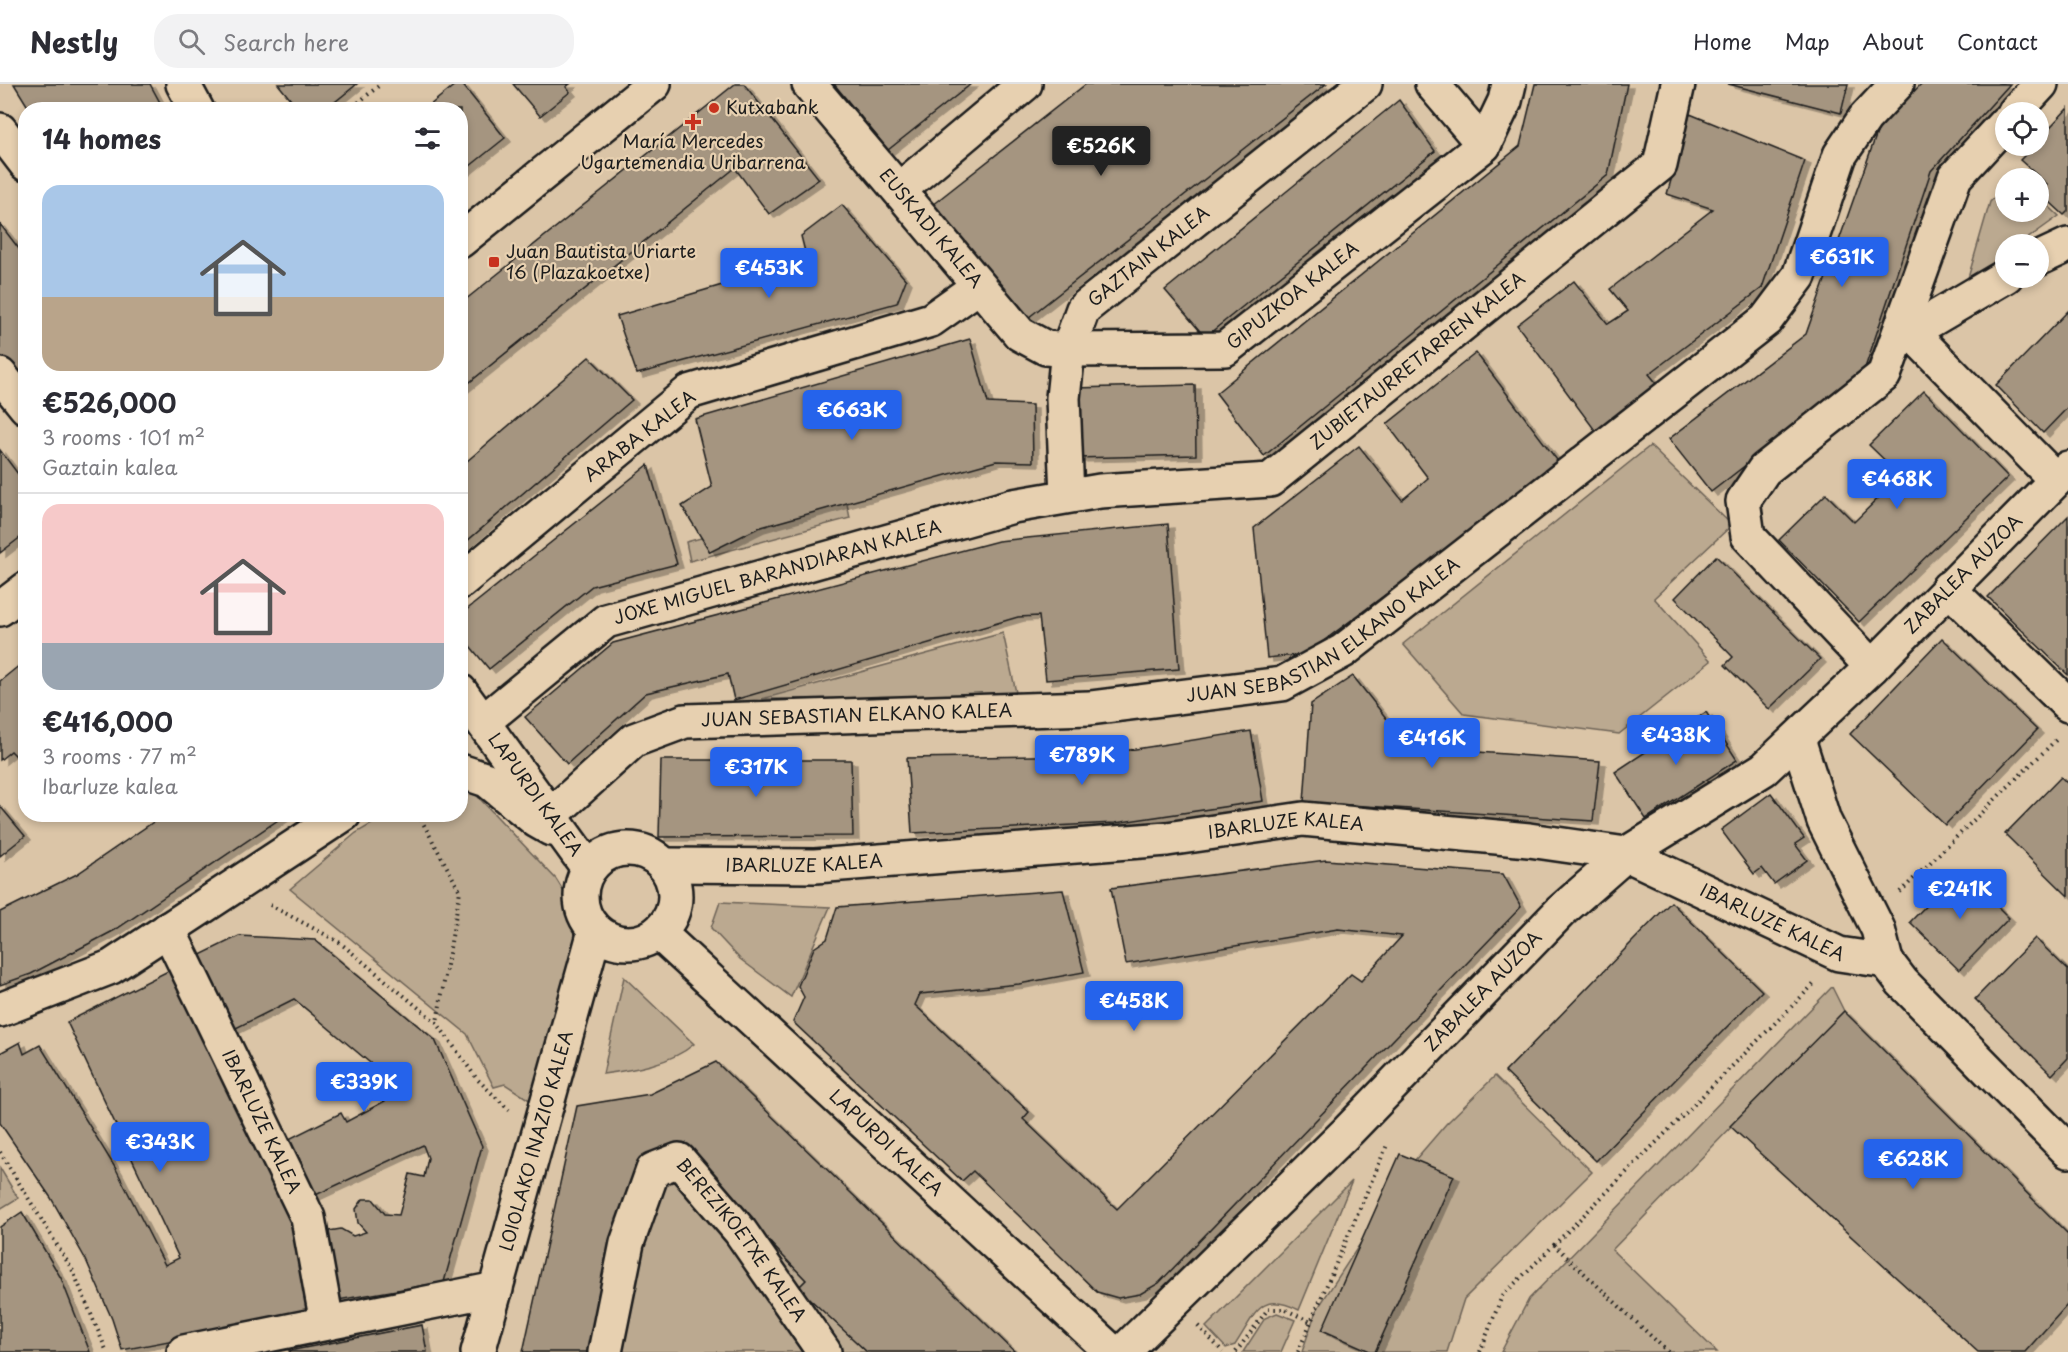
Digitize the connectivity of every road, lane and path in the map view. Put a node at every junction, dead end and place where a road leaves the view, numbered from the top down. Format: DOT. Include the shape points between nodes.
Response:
graph roads {
  1 [pos="183,84"];
  2 [pos="381,84"];
  3 [pos="654,84"];
  4 [pos="809,84"];
  5 [pos="1025,84"];
  6 [pos="1365,84"];
  7 [pos="1432,84"];
  8 [pos="1509,84"];
  9 [pos="1678,84"];
  10 [pos="1897,84"];
  11 [pos="2041,84"];
  12 [pos="193,102"];
  13 [pos="359,102"];
  14 [pos="2024,102"];
  15 [pos="0,130"];
  16 [pos="1995,134"];
  17 [pos="1484,145"];
  18 [pos="18,154"];
  19 [pos="899,190"];
  20 [pos="468,235"];
  21 [pos="2068,245"];
  22 [pos="2049,254"];
  23 [pos="1995,283"];
  24 [pos="979,286"];
  25 [pos="1905,336"];
  26 [pos="1068,350"];
  27 [pos="0,375"];
  28 [pos="18,397"];
  29 [pos="2062,474"];
  30 [pos="1067,496"];
  31 [pos="468,575"];
  32 [pos="1948,588"];
  33 [pos="18,595"];
  34 [pos="0,609"];
  35 [pos="1872,666"];
  36 [pos="468,701"];
  37 [pos="2065,719"];
  38 [pos="484,721"];
  39 [pos="1798,739"];
  40 [pos="468,774"];
  41 [pos="332,822"];
  42 [pos="422,822"];
  43 [pos="559,826"];
  44 [pos="1626,854"];
  45 [pos="664,866"];
  46 [pos="589,868"];
  47 [pos="1900,893"];
  48 [pos="262,901"];
  49 [pos="168,929"];
  50 [pos="595,931"];
  51 [pos="659,933"];
  52 [pos="1886,961"];
  53 [pos="1823,975"];
  54 [pos="0,1010"];
  55 [pos="437,1023"];
  56 [pos="1391,1136"];
  57 [pos="537,1138"];
  58 [pos="2068,1151"];
  59 [pos="0,1152"];
  60 [pos="1554,1245"];
  61 [pos="496,1289"];
  62 [pos="1311,1322"];
  63 [pos="327,1323"];
  64 [pos="1197,1325"];
  65 [pos="107,1352"];
  66 [pos="184,1352"];
  67 [pos="478,1352"];
  68 [pos="605,1352"];
  69 [pos="824,1352"];
  70 [pos="1112,1352"];
  71 [pos="1123,1352"];
  72 [pos="1223,1352"];
  73 [pos="1236,1352"];
  74 [pos="1298,1352"];
  75 [pos="1480,1352"];
  76 [pos="1668,1352"];
  1 -- 12 [label="street"];
  2 -- 13 [label="path"];
  3 -- 20 [label="street"];
  4 -- 19 [label="street, EUSKADI KALEA"];
  5 -- 19 [label="street"];
  6 -- 26 [label="street, GAZTAIN KALEA" via="1083,309"];
  7 -- 17 [label="street"];
  8 -- 17 [label="street, GIPUZKOA KALEA"];
  9 -- 30 [label="street, ZUBIETAURRETARREN KALEA" via="1660,165 1270,480"];
  10 -- 43 [label="street, JUAN SEBASTIAN ELKANO KALEA" via="1865,118 1840,155 1799,276 1767,320 1343,651 1282,684 1089,708 685,721 634,740"];
  11 -- 14 [label="street"];
  15 -- 18 [label="street"];
  16 -- 25 [label="street" via="1955,177"];
  17 -- 26 [label="street, GIPUZKOA KALEA" via="1225,349"];
  19 -- 24 [label="street, EUSKADI KALEA"];
  21 -- 22 [label="street"];
  23 -- 25 [label="street"];
  24 -- 26 [label="street, EUSKADI KALEA" via="1020,334 1046,348"];
  24 -- 31 [label="street, ARABA KALEA" via="931,320 689,392"];
  25 -- 29 [label="street, ZABALEA AUZOA"];
  25 -- 35 [label="street" via="1884,375 1764,470 1743,501 1748,536"];
  26 -- 30 [label="street, GAZTAIN KALEA" via="1063,398"];
  27 -- 28 [label="street"];
  29 -- 32 [label="street, ZABALEA AUZOA"];
  30 -- 38 [label="street, JOXE MIGUEL BARANDIARAN KALEA" via="1012,506 606,621"];
  32 -- 35 [label="street, ZABALEA AUZOA"];
  32 -- 37 [label="street"];
  33 -- 34 [label="street"];
  35 -- 39 [label="street, ZABALEA AUZOA"];
  36 -- 38 [label="street, LAPURDI KALEA"];
  37 -- 47 [label="path"];
  38 -- 43 [label="street, LAPURDI KALEA"];
  39 -- 44 [label="street, ZABALEA AUZOA" via="1764,769"];
  39 -- 52 [label="street" via="1824,821 1878,929"];
  40 -- 43 [label="street" via="487,780 537,822"];
  41 -- 49 [label="street"];
  42 -- 55 [label="path" via="460,891"];
  43 -- 46 [label="street, LAPURDI KALEA"];
  44 -- 45 [label="street, IBARLUZE KALEA" via="1529,840 1303,819 1167,839 815,866"];
  44 -- 52 [label="street, IBARLUZE KALEA" via="1839,954"];
  44 -- 71 [label="street, ZABALEA AUZOA" via="1561,911 1348,1131"];
  45 -- 46 [label="street" via="653,856 626,848 599,858"];
  45 -- 51 [label="street" via="675,892 674,908"];
  46 -- 50 [label="street" via="580,894 581,908"];
  48 -- 55 [label="path" via="339,942"];
  49 -- 54 [label="street" via="111,966"];
  49 -- 63 [label="street, IBARLUZE KALEA" via="308,1218"];
  50 -- 51 [label="street" via="606,939 633,944"];
  50 -- 57 [label="street, LOIOLAKO INAZIO KALEA"];
  51 -- 70 [label="street, LAPURDI KALEA"];
  52 -- 58 [label="street"];
  53 -- 60 [label="path"];
  55 -- 57 [label="path" via="477,1080"];
  56 -- 62 [label="path"];
  57 -- 61 [label="street, LOIOLAKO INAZIO KALEA"];
  59 -- 65 [label="path" via="72,1271"];
  60 -- 75 [label="path" via="1502,1296"];
  60 -- 76 [label="path"];
  61 -- 63 [label="street"];
  61 -- 67 [label="street, LOIOLAKO INAZIO KALEA"];
  62 -- 73 [label="path" via="1284,1310 1268,1309"];
  62 -- 74 [label="path"];
  63 -- 66 [label="street"];
  64 -- 72 [label="path"];
  68 -- 69 [label="street, BEREZIKOETXE KALEA" via="627,1243 653,1170 679,1160 741,1231"];
}
